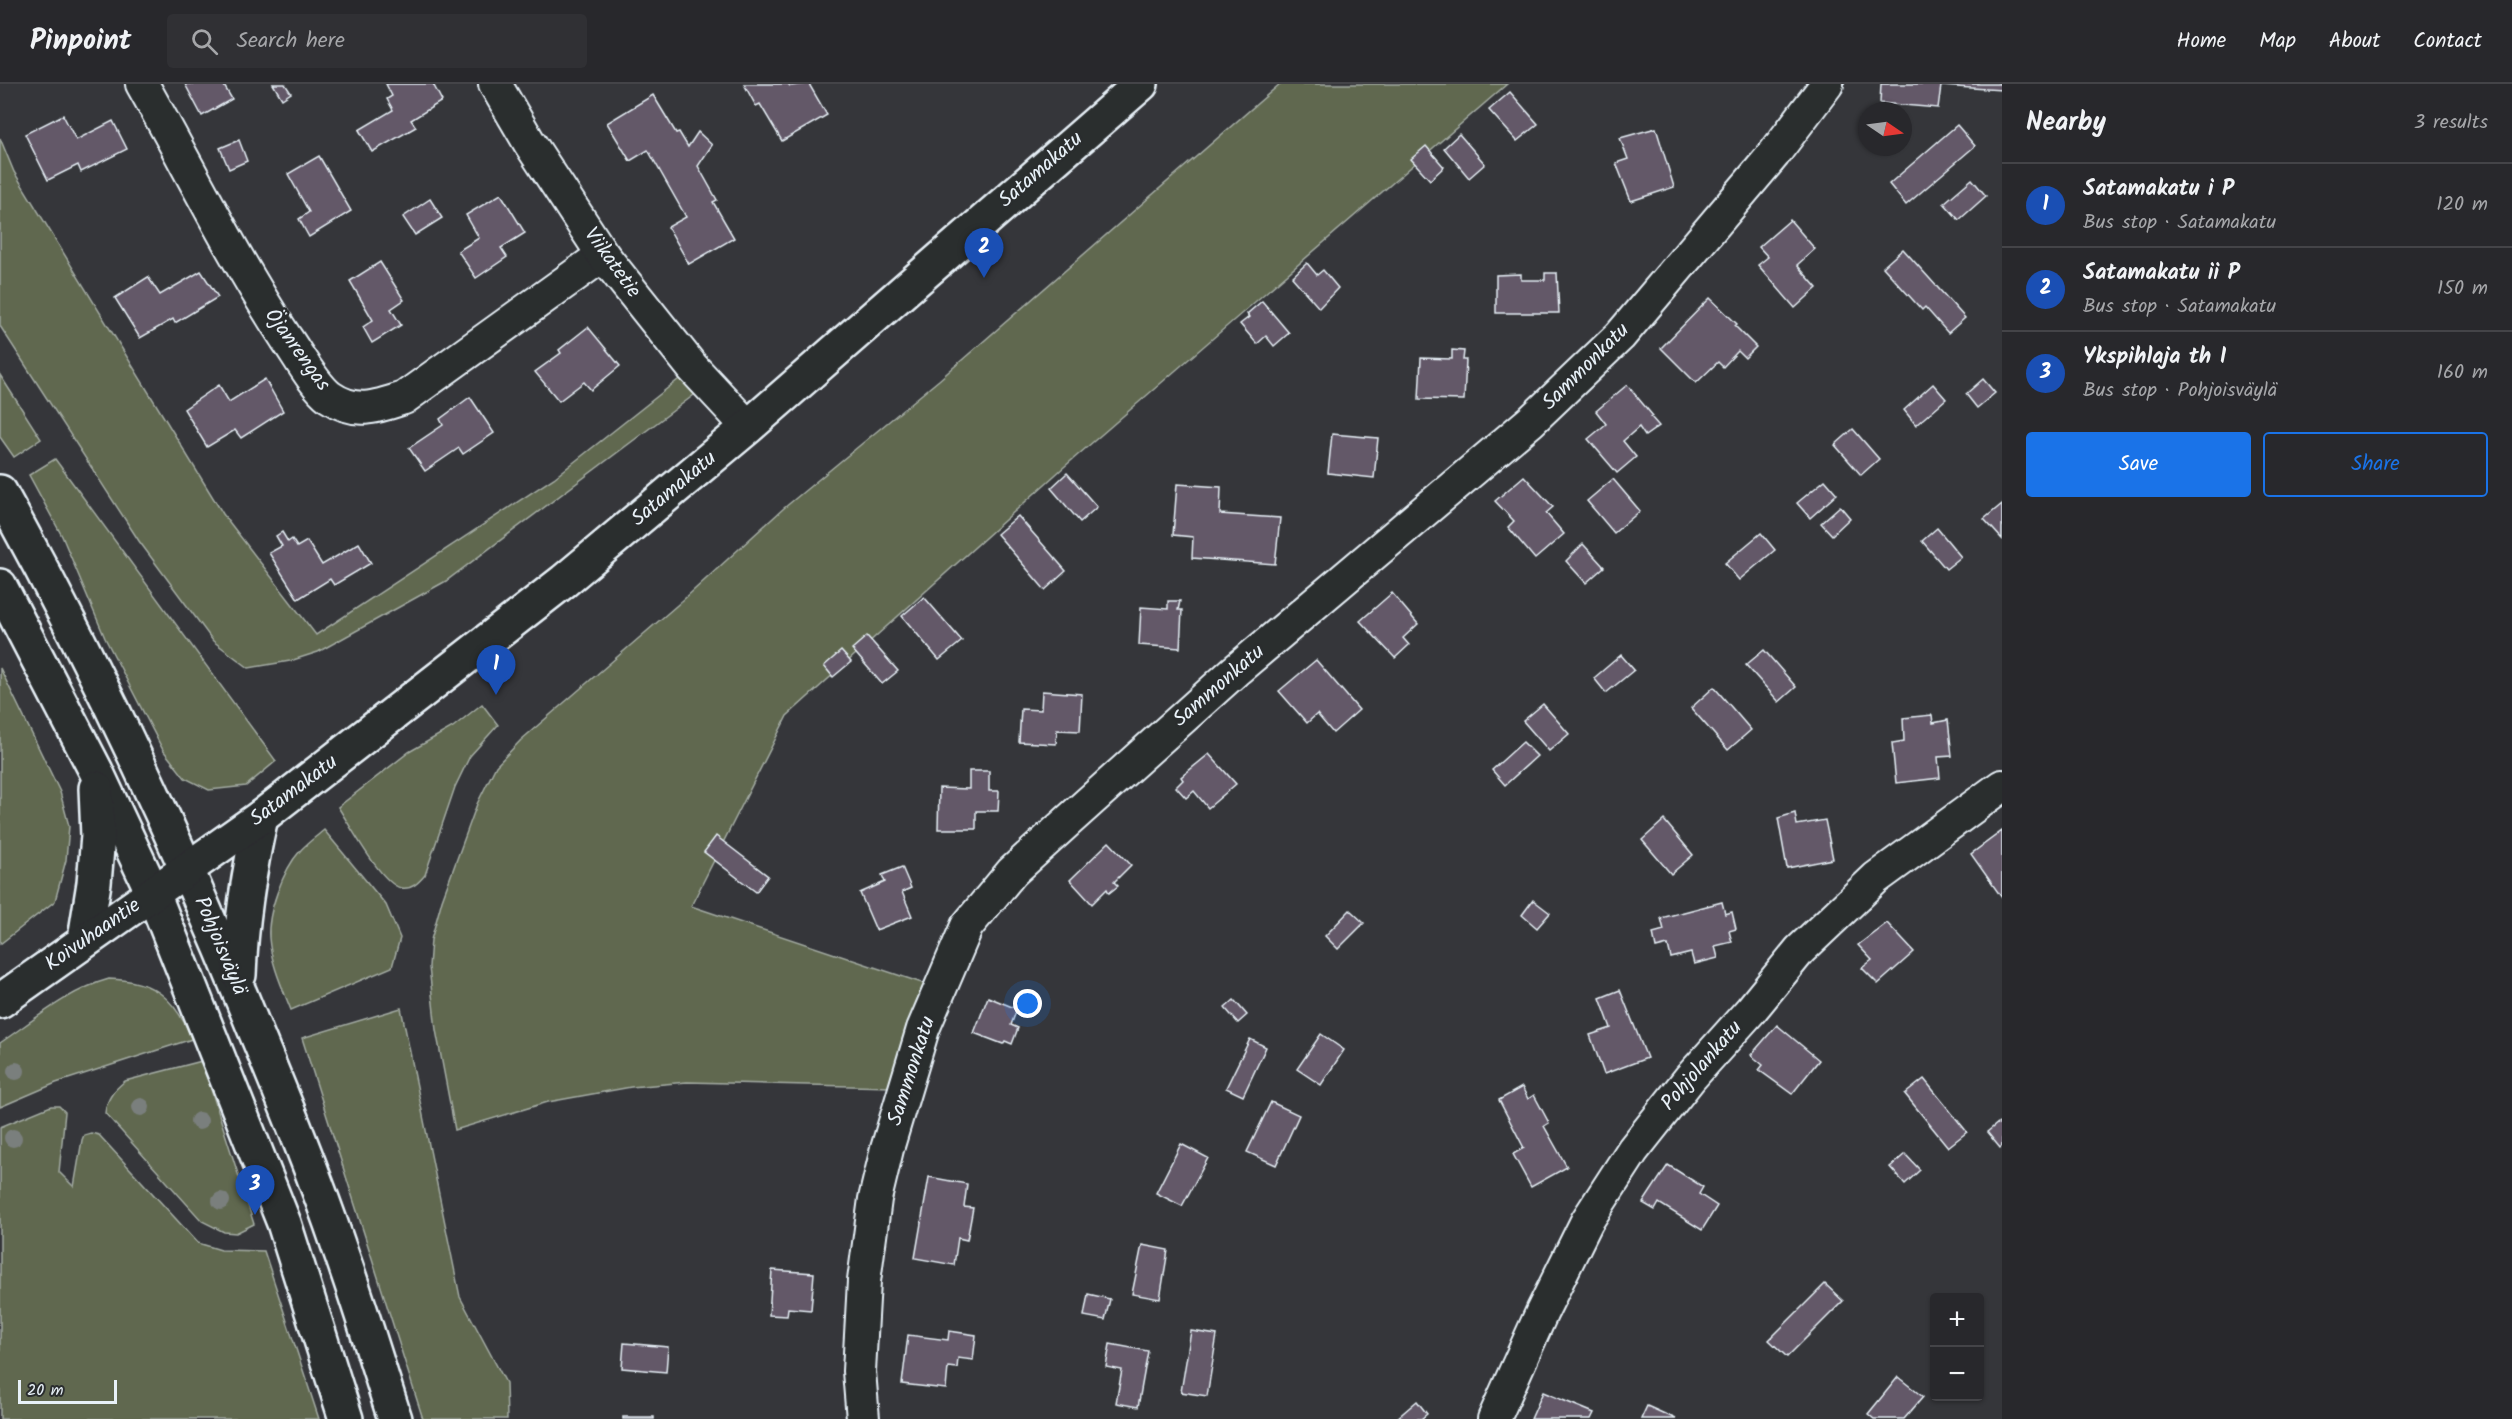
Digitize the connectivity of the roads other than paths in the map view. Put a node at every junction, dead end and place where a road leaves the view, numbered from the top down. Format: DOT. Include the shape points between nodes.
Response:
graph roads {
  1 [pos="142,84"];
  2 [pos="495,84"];
  3 [pos="1141,84"];
  4 [pos="1827,84"];
  5 [pos="603,255"];
  6 [pos="748,428"];
  7 [pos="0,492"];
  8 [pos="0,586"];
  9 [pos="96,771"];
  10 [pos="2002,786"];
  11 [pos="261,817"];
  12 [pos="187,869"];
  13 [pos="153,893"];
  14 [pos="85,939"];
  15 [pos="239,990"];
  16 [pos="0,1001"];
  17 [pos="346,1419"];
  18 [pos="394,1419"];
  19 [pos="862,1419"];
  20 [pos="1494,1419"];
  1 -- 5 [label="street, Öjanrengas" via="252,285 305,367 329,396 350,407 374,408 404,398"];
  2 -- 5 [label="street, Viikatetie"];
  3 -- 6 [label="main road, Satamakatu"];
  4 -- 19 [label="street, Sammonkatu" via="1774,154 1620,336 1531,421 1235,671 1093,798 1012,872 967,926 923,1029 875,1199 864,1281 859,1371"];
  5 -- 6 [label="street, Viikatetie" via="693,368"];
  6 -- 11 [label="main road, Satamakatu" via="564,581"];
  7 -- 12 [label="main road, Pohjoisväylä" via="56,594"];
  8 -- 9 [label="main road, Pohjoisväylä"];
  9 -- 13 [label="main road, Pohjoisväylä"];
  9 -- 14 [label="main road" via="98,836"];
  10 -- 20 [label="street, Pohjolankatu" via="1876,878 1800,950 1690,1078 1633,1150 1587,1221"];
  11 -- 12 [label="main road, Satamakatu"];
  11 -- 15 [label="main road" via="240,930"];
  12 -- 13 [label="main road, Koivuhaantie"];
  12 -- 15 [label="main road, Pohjoisväylä"];
  13 -- 14 [label="main road, Koivuhaantie"];
  13 -- 17 [label="main road, Pohjoisväylä" via="284,1223"];
  14 -- 16 [label="main road, Koivuhaantie"];
  15 -- 18 [label="main road, Pohjoisväylä" via="340,1250"];
}
